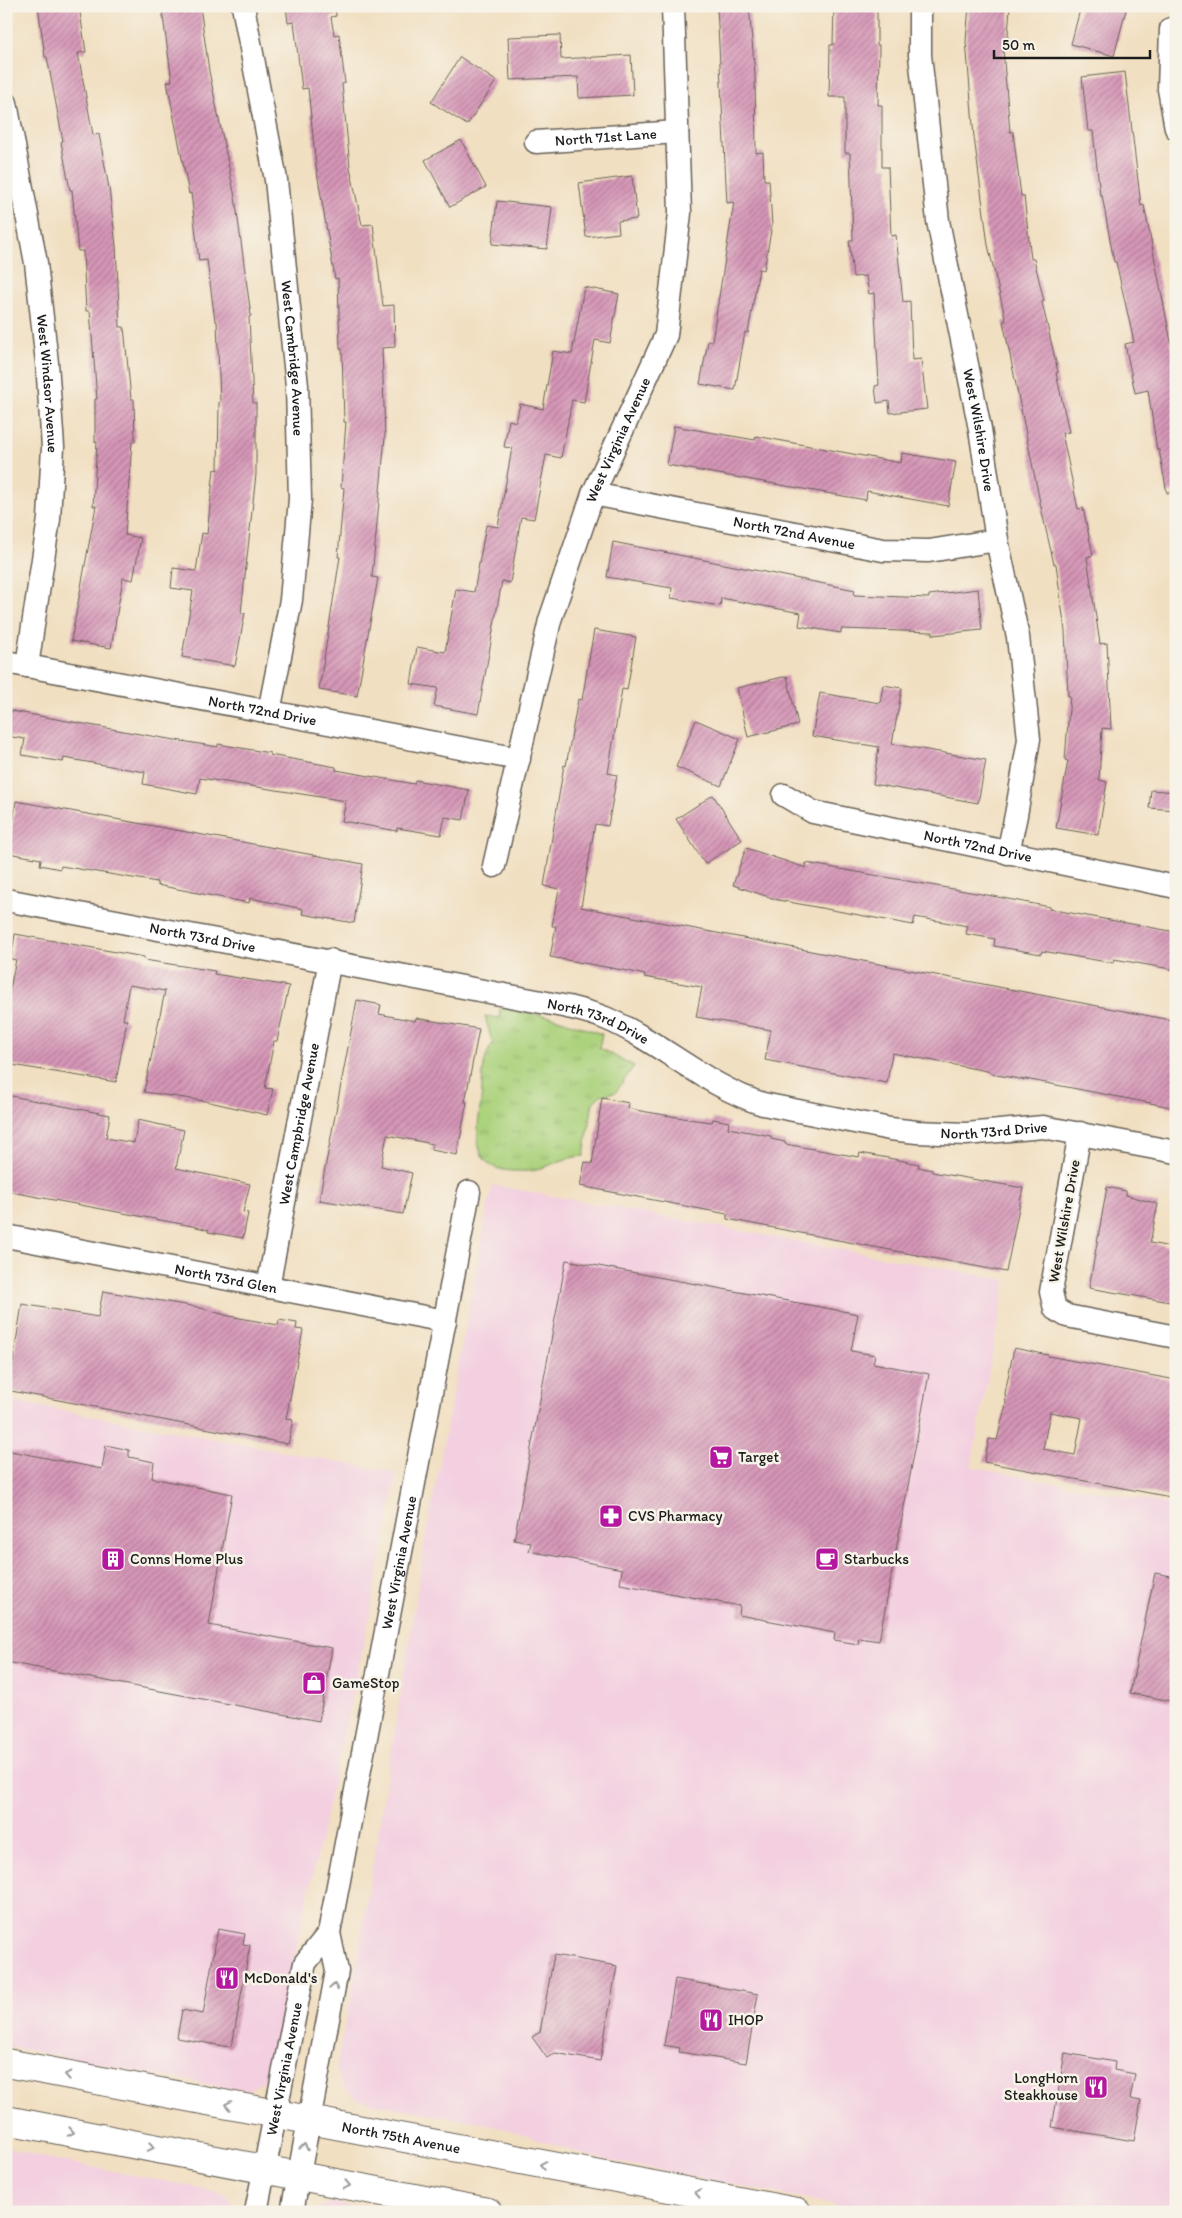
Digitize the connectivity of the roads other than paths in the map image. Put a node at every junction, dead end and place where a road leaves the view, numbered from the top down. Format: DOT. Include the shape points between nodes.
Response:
graph roads {
  1 [pos="243,6"];
  2 [pos="672,6"];
  3 [pos="920,6"];
  4 [pos="1174,29"];
  5 [pos="6,103"];
  6 [pos="1176,128"];
  7 [pos="677,132"];
  8 [pos="536,142"];
  9 [pos="593,494"];
  10 [pos="998,540"];
  11 [pos="17,664"];
  12 [pos="269,712"];
  13 [pos="518,759"];
  14 [pos="784,795"];
  15 [pos="1008,853"];
  16 [pos="494,866"];
  17 [pos="1176,886"];
  18 [pos="6,900"];
  19 [pos="330,960"];
  20 [pos="1080,1133"];
  21 [pos="1176,1152"];
  22 [pos="469,1192"];
  23 [pos="6,1236"];
  24 [pos="268,1287"];
  25 [pos="445,1321"];
  26 [pos="1176,1337"];
  27 [pos="329,1933"];
  28 [pos="6,2063"];
  29 [pos="276,2114"];
  30 [pos="6,2120"];
  31 [pos="309,2120"];
  32 [pos="265,2169"];
  33 [pos="299,2176"];
  34 [pos="256,2212"];
  35 [pos="292,2212"];
  36 [pos="488,2212"];
  37 [pos="797,2212"];
  1 -- 12 [label="street, West Cambridge Avenue" via="276,180 297,386 299,508 290,600"];
  2 -- 7 [label="street, West Virginia Avenue"];
  3 -- 10 [label="street, West Wilshire Drive" via="920,56 938,221 980,429"];
  4 -- 6 [label="street" via="1169,89"];
  5 -- 11 [label="street, West Windsor Avenue" via="36,263 48,363 53,447 50,519"];
  7 -- 8 [label="street, North 71st Lane"];
  7 -- 9 [label="street, West Virginia Avenue" via="680,213 666,335"];
  9 -- 10 [label="street, North 72nd Avenue" via="882,550 930,551"];
  9 -- 13 [label="street, West Virginia Avenue" via="550,620"];
  10 -- 15 [label="street, West Wilshire Drive" via="1018,637 1028,739"];
  11 -- 12 [label="street, North 72nd Drive"];
  12 -- 13 [label="street, North 72nd Drive"];
  13 -- 16 [label="street, West Virginia Avenue"];
  14 -- 15 [label="street, North 72nd Drive" via="813,812"];
  15 -- 17 [label="street, North 72nd Drive"];
  18 -- 19 [label="street, North 73rd Drive"];
  19 -- 20 [label="street, North 73rd Drive" via="568,1007 604,1018 721,1086 763,1104 917,1132 966,1134 1043,1127"];
  19 -- 24 [label="street, West Campbridge Avenue"];
  20 -- 21 [label="street, North 73rd Drive"];
  20 -- 26 [label="street, West Wilshire Drive" via="1050,1292 1055,1309 1067,1316"];
  22 -- 25 [label="street, West Virginia Avenue"];
  23 -- 24 [label="street, North 73rd Glen"];
  24 -- 25 [label="street, North 73rd Glen"];
  25 -- 27 [label="street, West Virginia Avenue"];
  27 -- 29 [label="street, West Virginia Avenue" via="305,1964"];
  31 -- 27 [label="street, West Virginia Avenue, one-way" via="336,1971"];
  29 -- 28 [label="main road, North 75th Avenue, one-way"];
  29 -- 31 [label="main road, North 75th Avenue"];
  29 -- 32 [label="street, West Virginia Avenue"];
  30 -- 32 [label="main road, one-way"];
  33 -- 31 [label="street, West Virginia Avenue, one-way"];
  37 -- 31 [label="main road, North 75th Avenue, one-way"];
  32 -- 33 [label="main road"];
  32 -- 34 [label="street, West Virginia Avenue"];
  33 -- 35 [label="street, West Virginia Avenue"];
  33 -- 36 [label="main road, one-way"];
}
